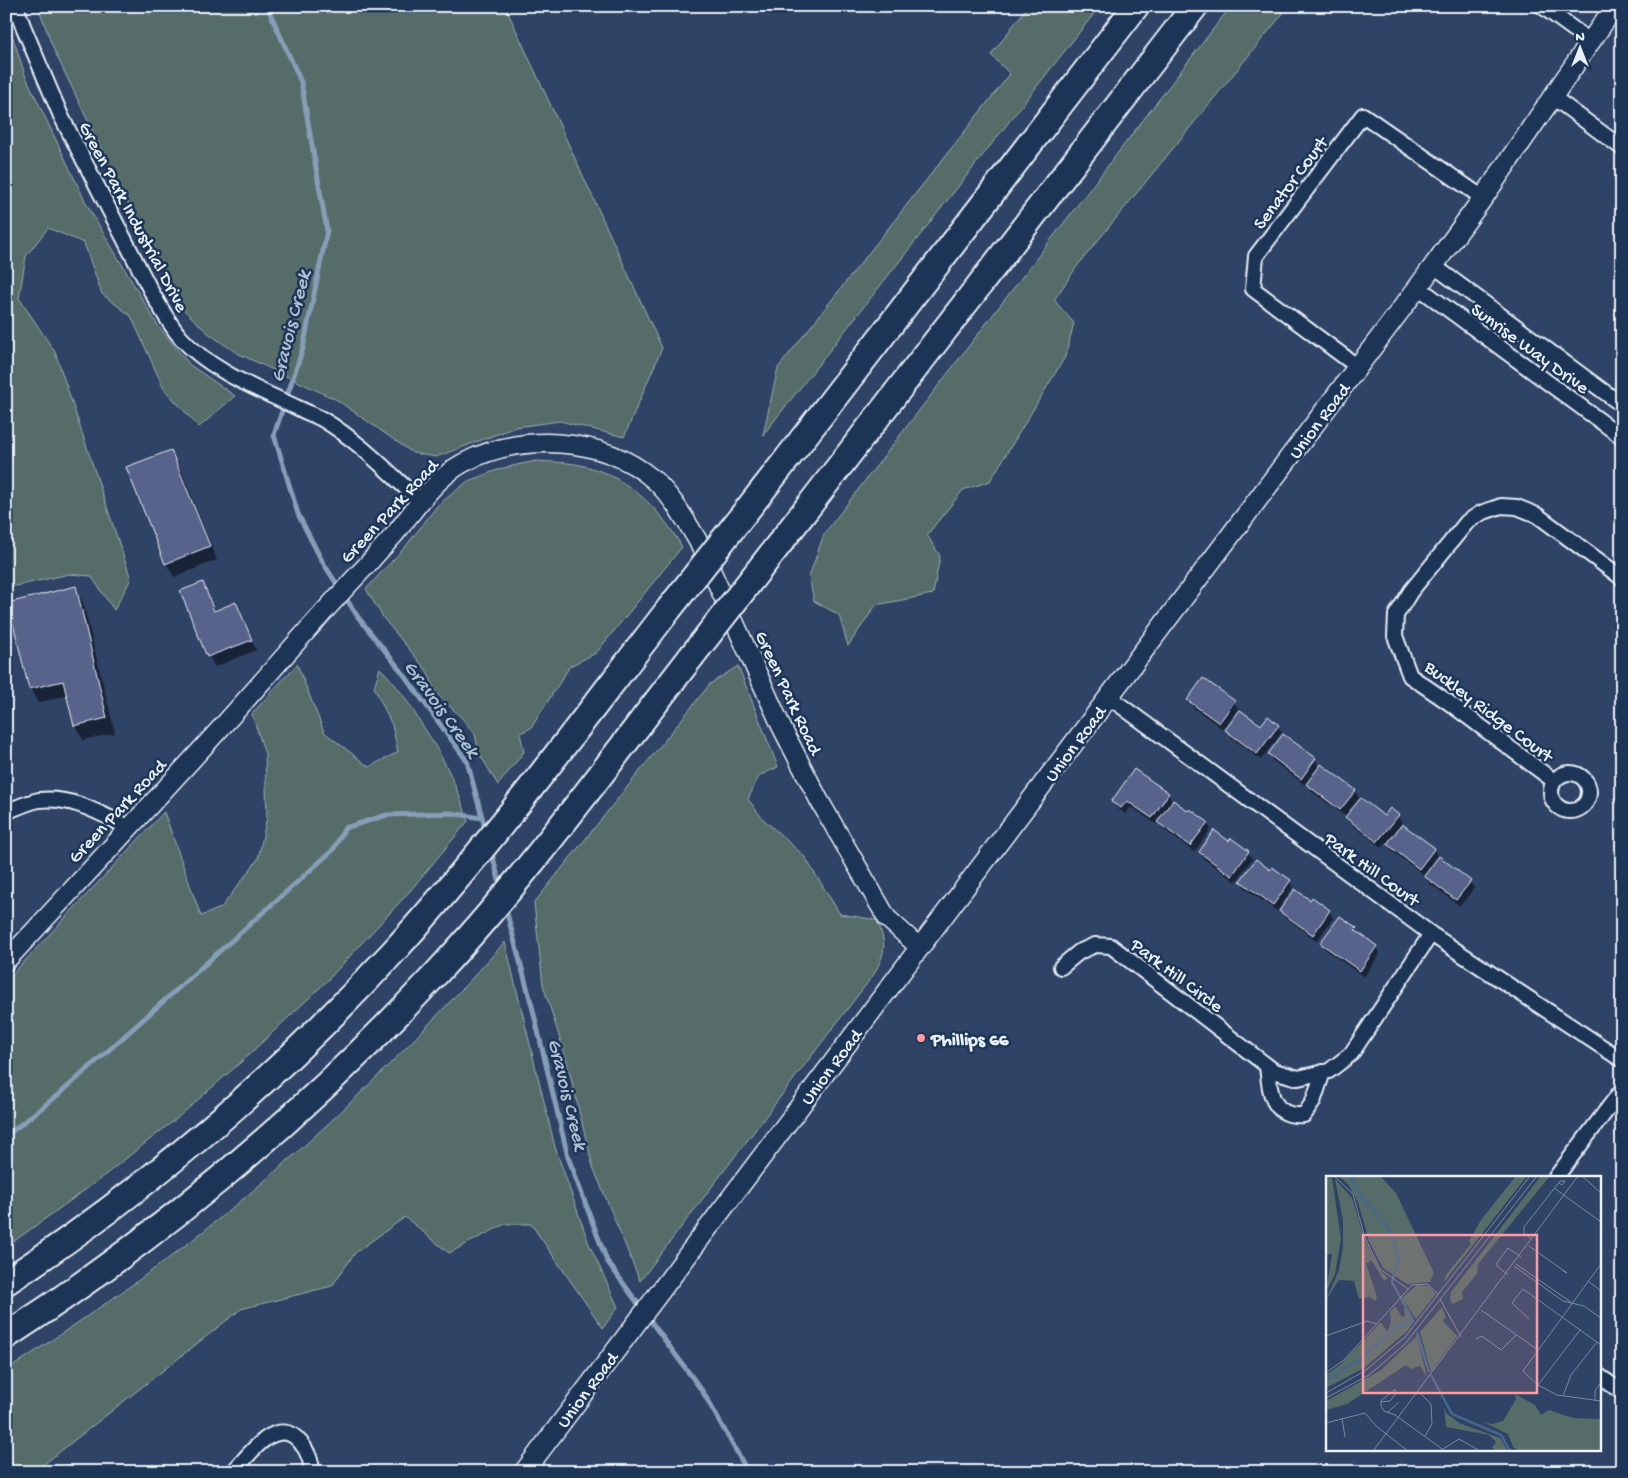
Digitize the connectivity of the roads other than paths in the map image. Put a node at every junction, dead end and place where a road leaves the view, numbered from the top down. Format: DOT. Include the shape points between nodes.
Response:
graph roads {
  1 [pos="16,6"];
  2 [pos="1136,6"];
  3 [pos="1194,6"];
  4 [pos="1542,6"];
  5 [pos="1615,6"];
  6 [pos="1591,42"];
  7 [pos="1553,97"];
  8 [pos="1622,148"];
  9 [pos="1483,198"];
  10 [pos="1434,266"];
  11 [pos="1418,287"];
  12 [pos="1358,367"];
  13 [pos="1622,405"];
  14 [pos="1622,437"];
  15 [pos="421,502"];
  16 [pos="1622,578"];
  17 [pos="1109,697"];
  18 [pos="1554,781"];
  19 [pos="6,812"];
  20 [pos="130,828"];
  21 [pos="1432,934"];
  22 [pos="920,948"];
  23 [pos="6,961"];
  24 [pos="1062,967"];
  25 [pos="1622,1060"];
  26 [pos="1267,1066"];
  27 [pos="1323,1072"];
  28 [pos="1622,1090"];
  29 [pos="1557,1176"];
  30 [pos="6,1282"];
  31 [pos="6,1336"];
  32 [pos="1600,1377"];
  33 [pos="1622,1392"];
  34 [pos="525,1471"];
  35 [pos="233,1472"];
  36 [pos="312,1472"];
  1 -- 15 [label="street, Green Park Industrial Drive" via="61,116 163,314 181,338 214,365 336,428"];
  2 -- 30 [label="highway, bridge" via="554,757 420,921 326,1021 257,1087 110,1209"];
  3 -- 31 [label="highway, bridge" via="569,815 479,926 341,1071 279,1129 131,1250"];
  4 -- 6 [label="street"];
  5 -- 6 [label="main road, Union Road"];
  6 -- 7 [label="main road, Union Road"];
  7 -- 8 [label="street"];
  7 -- 9 [label="main road, Union Road"];
  9 -- 10 [label="main road, Union Road"];
  9 -- 12 [label="street, Senator Court" via="1363,115 1256,256 1252,289"];
  10 -- 11 [label="main road, Union Road"];
  10 -- 13 [label="street, Sunrise Way Drive"];
  11 -- 12 [label="main road, Union Road"];
  11 -- 14 [label="street, Sunrise Way Drive"];
  12 -- 17 [label="main road, Union Road"];
  15 -- 20 [label="street, Green Park Road"];
  15 -- 22 [label="street, Green Park Road" via="460,465 475,457 523,445 552,443 603,451 639,468 654,480 684,516 698,541 778,720 819,800 887,918"];
  16 -- 18 [label="street, Buckley Ridge Court" via="1537,515 1517,507 1501,506 1480,513 1467,522 1411,591 1396,615 1395,636 1410,676"];
  17 -- 21 [label="street, Park Hill Court"];
  17 -- 22 [label="main road, Union Road"];
  19 -- 20 [label="street" via="37,800 57,799 82,804"];
  20 -- 23 [label="street, Green Park Road"];
  21 -- 25 [label="street, Park Hill Court"];
  21 -- 27 [label="street, Park Hill Circle" via="1351,1054"];
  22 -- 34 [label="main road, Union Road"];
  24 -- 26 [label="street, Park Hill Circle" via="1079,952 1094,945 1111,946"];
  26 -- 27 [label="street, Park Hill Circle" via="1298,1078"];
  26 -- 27 [label="street" via="1277,1108 1291,1116 1304,1115 1313,1102"];
  28 -- 29 [label="street"];
  32 -- 33 [label="street"];
  35 -- 36 [label="street" via="268,1435 280,1433 289,1434 302,1445"];
}
